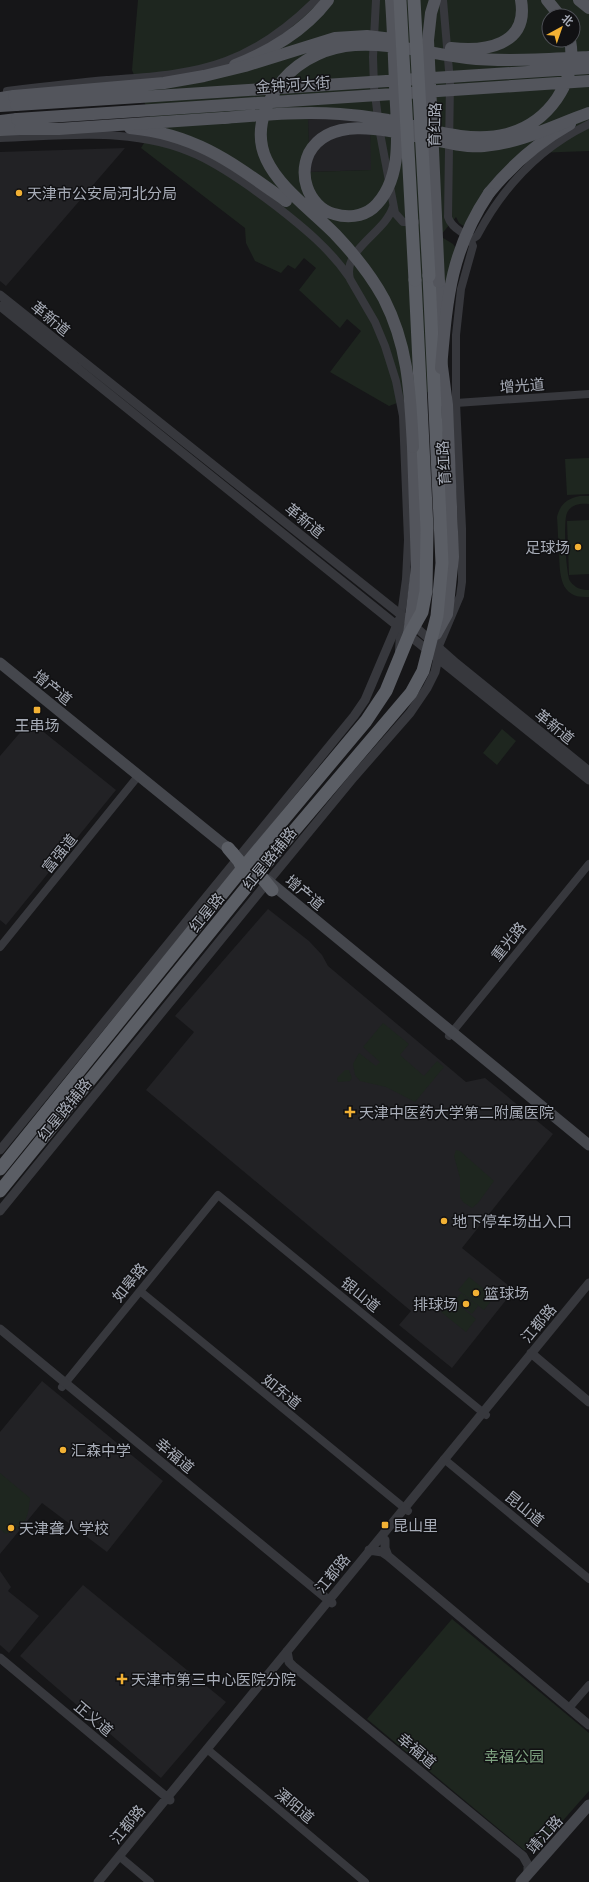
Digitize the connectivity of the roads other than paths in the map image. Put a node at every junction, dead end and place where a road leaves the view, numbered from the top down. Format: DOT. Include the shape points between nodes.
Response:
graph roads {
  1 [pos="316,0"];
  2 [pos="328,0"];
  3 [pos="376,0"];
  4 [pos="392,0"];
  5 [pos="400,0"];
  6 [pos="414,0"];
  7 [pos="435,0"];
  8 [pos="443,0"];
  9 [pos="521,0"];
  10 [pos="547,0"];
  11 [pos="579,0"];
  12 [pos="554,8"];
  13 [pos="589,8"];
  14 [pos="571,48"];
  15 [pos="589,57"];
  16 [pos="589,68"];
  17 [pos="204,76"];
  18 [pos="589,81"];
  19 [pos="0,92"];
  20 [pos="0,98"];
  21 [pos="15,101"];
  22 [pos="0,106"];
  23 [pos="589,114"];
  24 [pos="0,121"];
  25 [pos="18,124"];
  26 [pos="589,124"];
  27 [pos="97,127"];
  28 [pos="0,130"];
  29 [pos="0,138"];
  30 [pos="393,207"];
  31 [pos="448,214"];
  32 [pos="403,222"];
  33 [pos="440,223"];
  34 [pos="473,241"];
  35 [pos="335,258"];
  36 [pos="352,260"];
  37 [pos="350,279"];
  38 [pos="0,295"];
  39 [pos="0,306"];
  40 [pos="441,368"];
  41 [pos="589,394"];
  42 [pos="409,396"];
  43 [pos="456,403"];
  44 [pos="446,528"];
  45 [pos="422,529"];
  46 [pos="405,625"];
  47 [pos="434,648"];
  48 [pos="0,663"];
  49 [pos="0,669"];
  50 [pos="589,771"];
  51 [pos="137,777"];
  52 [pos="589,780"];
  53 [pos="226,850"];
  54 [pos="589,864"];
  55 [pos="255,875"];
  56 [pos="0,947"];
  57 [pos="451,1034"];
  58 [pos="589,1145"];
  59 [pos="0,1150"];
  60 [pos="589,1150"];
  61 [pos="0,1169"];
  62 [pos="0,1191"];
  63 [pos="218,1195"];
  64 [pos="0,1210"];
  65 [pos="589,1283"];
  66 [pos="589,1291"];
  67 [pos="140,1292"];
  68 [pos="0,1329"];
  69 [pos="0,1336"];
  70 [pos="533,1355"];
  71 [pos="63,1385"];
  72 [pos="589,1402"];
  73 [pos="484,1414"];
  74 [pos="446,1461"];
  75 [pos="406,1510"];
  76 [pos="385,1540"];
  77 [pos="372,1550"];
  78 [pos="388,1556"];
  79 [pos="589,1579"];
  80 [pos="326,1600"];
  81 [pos="0,1658"];
  82 [pos="285,1658"];
  83 [pos="0,1665"];
  84 [pos="589,1685"];
  85 [pos="569,1708"];
  86 [pos="589,1725"];
  87 [pos="209,1751"];
  88 [pos="167,1800"];
  89 [pos="588,1811"];
  90 [pos="523,1856"];
  91 [pos="120,1857"];
  92 [pos="544,1858"];
  93 [pos="525,1879"];
  94 [pos="98,1882"];
  95 [pos="102,1882"];
  96 [pos="150,1882"];
  97 [pos="365,1882"];
  1 -- 19 [label="street" via="268,40 236,57 210,66 138,78"];
  2 -- 17 [label="main road, bridge" via="304,24 279,42 244,61"];
  3 -- 30 [label="street" via="374,86"];
  4 -- 23 [label="main road, bridge" via="396,122 396,130 396,138 392,176 381,199 365,213 348,217 325,211 310,195 305,181 305,163 316,143 336,131 354,128 374,130 390,132 397,133 404,134 465,146 484,147 512,141"];
  5 -- 45 [label="highway, 育红路, bridge" via="411,177"];
  6 -- 44 [label="highway, 育红路, bridge"];
  7 -- 40 [label="main road, bridge" via="428,40"];
  8 -- 31 [label="street, 育红路" via="450,82"];
  9 -- 17 [label="main road, bridge" via="522,12 518,25 506,40 494,47 459,49 382,37 351,36 320,41 245,66"];
  10 -- 12 [label="main road"];
  11 -- 13 [label="main road"];
  14 -- 27 [label="main road, bridge" via="569,74 554,104 524,128 500,136 475,138 363,116 316,113"];
  15 -- 42 [label="main road, bridge" via="467,58 386,46 345,46 323,52 303,62 285,78 270,99 263,120 262,140 272,172 288,191 344,244 375,284 402,342"];
  16 -- 21 [label="main road, 金钟河大街, bridge"];
  17 -- 21 [label="main road, bridge"];
  18 -- 25 [label="main road, 金钟河大街, bridge"];
  20 -- 21 [label="main road"];
  21 -- 22 [label="main road, 金钟河大街"];
  23 -- 40 [label="main road, bridge" via="553,134 523,157 496,185 476,214 464,236 450,281"];
  24 -- 25 [label="main road, 金钟河大街"];
  25 -- 27 [label="main road, bridge"];
  25 -- 28 [label="main road"];
  26 -- 34 [label="street, 育红路" via="553,145 528,166 502,194"];
  27 -- 42 [label="main road, bridge" via="144,129 196,143 236,166 286,201 327,235 361,275 375,298 387,323"];
  29 -- 35 [label="street" via="115,135 162,142 197,154 217,165 287,215"];
  30 -- 32 [label="street" via="396,216"];
  30 -- 36 [label="street" via="385,222"];
  31 -- 33 [label="street"];
  31 -- 34 [label="street" via="451,224"];
  32 -- 33 [label="street"];
  32 -- 36 [label="street" via="386,226 364,251"];
  33 -- 34 [label="street" via="462,238"];
  34 -- 43 [label="street, 育红路" via="458,311"];
  35 -- 36 [label="street"];
  35 -- 37 [label="street"];
  36 -- 37 [label="street" via="349,268"];
  37 -- 46 [label="street" via="375,322 385,346 403,416 408,540"];
  38 -- 46 [label="street, 革新道"];
  39 -- 46 [label="street, 革新道"];
  40 -- 44 [label="main road" via="447,405"];
  41 -- 43 [label="street, 增光道"];
  42 -- 45 [label="main road, bridge"];
  43 -- 47 [label="street, 育红路" via="462,582 460,596"];
  44 -- 47 [label="highway, 育红路"];
  45 -- 46 [label="highway, 育红路" via="425,602"];
  46 -- 47 [label="street"];
  46 -- 55 [label="street, 红星路辅路" via="360,708"];
  46 -- 55 [label="highway" via="398,662 386,691 370,715 262,846 257,858"];
  47 -- 50 [label="street, 革新道"];
  47 -- 52 [label="street, 革新道"];
  47 -- 55 [label="highway, 红星路" via="411,693"];
  47 -- 55 [label="street, 红星路辅路" via="435,672 410,714 354,777"];
  48 -- 51 [label="main road, 增产道"];
  49 -- 51 [label="main road, 增产道"];
  51 -- 53 [label="main road, 增产道"];
  51 -- 56 [label="street, 富强道"];
  53 -- 55 [label="highway"];
  54 -- 57 [label="street, 重光路"];
  55 -- 57 [label="main road, 增产道"];
  55 -- 59 [label="street, 红星路辅路"];
  55 -- 61 [label="highway, 红星路" via="233,881"];
  55 -- 62 [label="highway, 红星路"];
  55 -- 64 [label="street, 红星路辅路"];
  57 -- 58 [label="main road, 增产道"];
  57 -- 60 [label="main road, 增产道"];
  63 -- 67 [label="street, 如皋路"];
  63 -- 73 [label="street, 银山道"];
  65 -- 70 [label="street, 江都路"];
  66 -- 70 [label="street, 江都路"];
  67 -- 71 [label="street, 如皋路"];
  67 -- 75 [label="street, 如东道"];
  68 -- 71 [label="street, 幸福道"];
  69 -- 71 [label="street, 幸福道"];
  70 -- 72 [label="street"];
  70 -- 73 [label="street, 江都路"];
  71 -- 80 [label="street, 幸福道"];
  73 -- 74 [label="street, 江都路"];
  74 -- 75 [label="street, 江都路"];
  74 -- 79 [label="street, 昆山道"];
  75 -- 76 [label="street, 江都路"];
  75 -- 77 [label="street, 江都路"];
  76 -- 77 [label="street, 江都路"];
  76 -- 78 [label="street"];
  77 -- 78 [label="street"];
  77 -- 80 [label="street, 江都路" via="337,1593"];
  78 -- 85 [label="street"];
  80 -- 82 [label="street, 江都路"];
  81 -- 88 [label="street, 正义道"];
  82 -- 87 [label="street, 江都路"];
  82 -- 87 [label="street, 江都路"];
  82 -- 90 [label="street, 幸福道"];
  83 -- 88 [label="street, 正义道"];
  84 -- 85 [label="street"];
  85 -- 86 [label="street"];
  87 -- 88 [label="street, 江都路"];
  87 -- 97 [label="street, 溧阳道"];
  88 -- 91 [label="street, 江都路"];
  89 -- 92 [label="main road, 靖江路"];
  90 -- 92 [label="street" via="535,1860"];
  90 -- 93 [label="street" via="528,1865"];
  91 -- 94 [label="street, 江都路"];
  91 -- 95 [label="street, 江都路"];
  91 -- 96 [label="street"];
  92 -- 93 [label="main road, 靖江路"];
}
